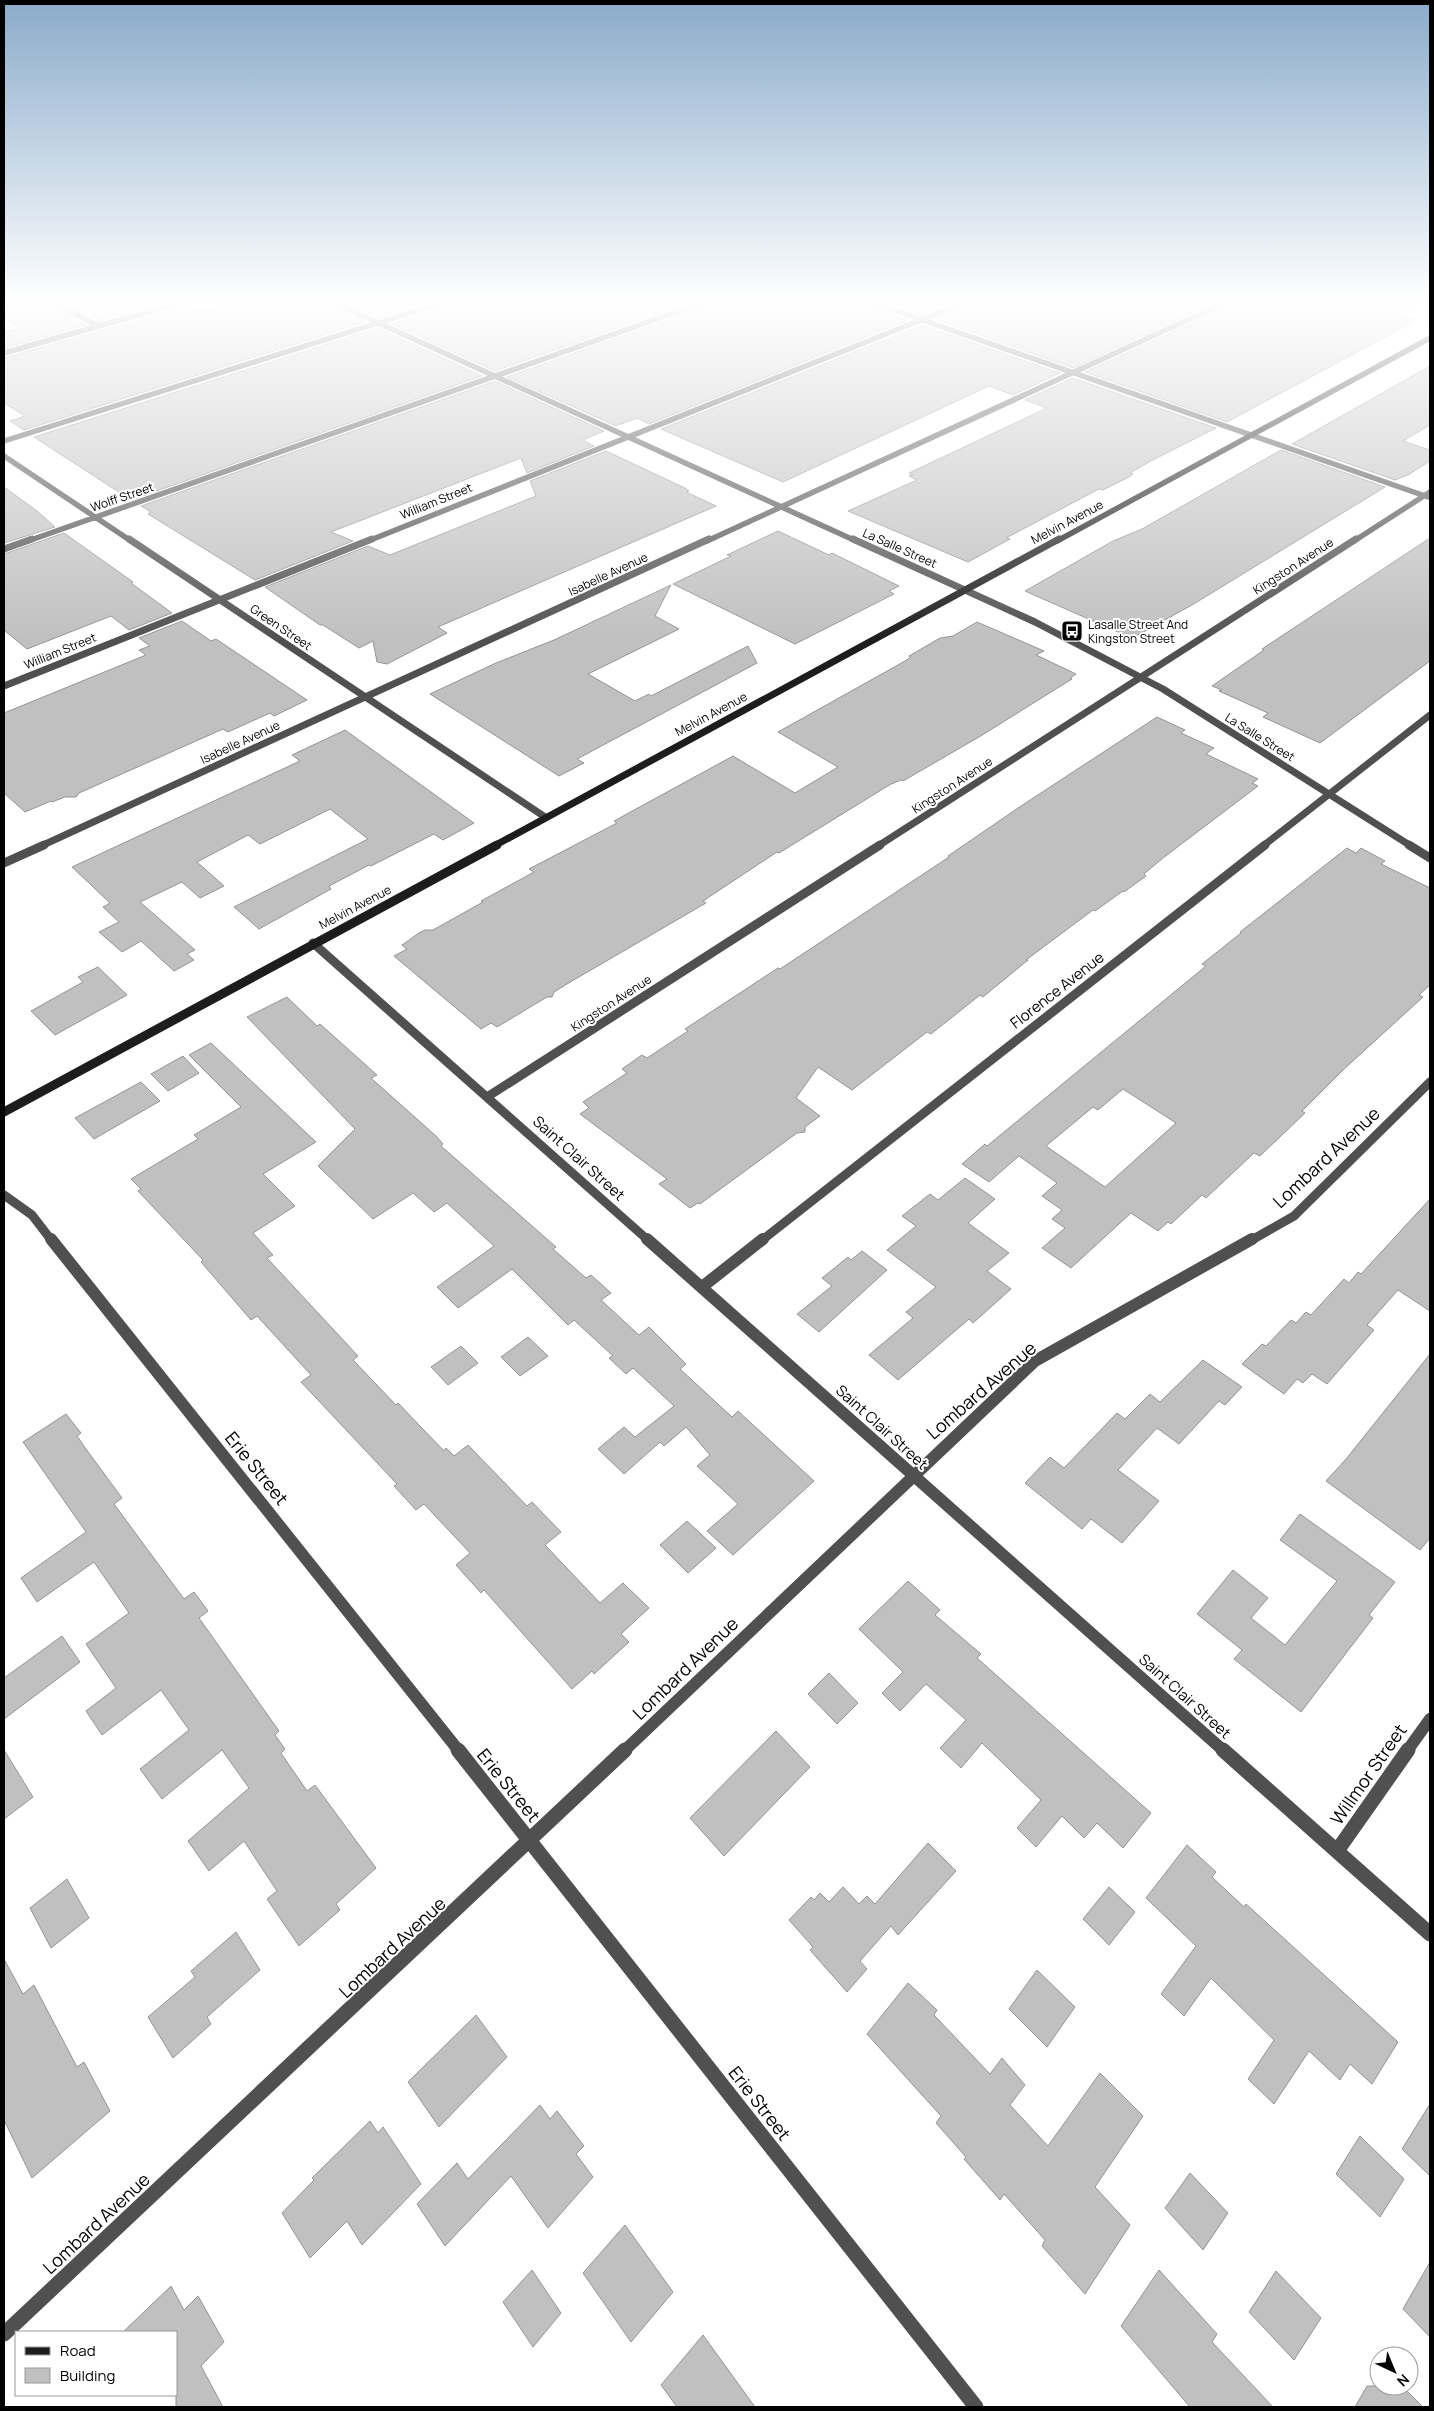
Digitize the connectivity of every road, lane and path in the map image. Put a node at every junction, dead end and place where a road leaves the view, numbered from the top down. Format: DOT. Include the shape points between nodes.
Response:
graph roads {
  1 [pos="82,417"];
  2 [pos="381,417"];
  3 [pos="584,417"];
  4 [pos="680,417"];
  5 [pos="977,417"];
  6 [pos="1202,417"];
  7 [pos="1284,417"];
  8 [pos="1252,434"];
  9 [pos="629,437"];
  10 [pos="4,441"];
  11 [pos="4,456"];
  12 [pos="1428,495"];
  13 [pos="782,506"];
  14 [pos="95,517"];
  15 [pos="4,549"];
  16 [pos="965,590"];
  17 [pos="219,600"];
  18 [pos="1141,677"];
  19 [pos="4,686"];
  20 [pos="365,697"];
  21 [pos="1430,715"];
  22 [pos="1330,794"];
  23 [pos="545,817"];
  24 [pos="1430,858"];
  25 [pos="4,863"];
  26 [pos="313,943"];
  27 [pos="1430,1082"];
  28 [pos="487,1097"];
  29 [pos="4,1112"];
  30 [pos="4,1195"];
  31 [pos="702,1287"];
  32 [pos="913,1474"];
  33 [pos="1430,1719"];
  34 [pos="530,1841"];
  35 [pos="1336,1851"];
  36 [pos="1430,1934"];
  37 [pos="4,2334"];
  38 [pos="976,2407"];
  1 -- 10 [label="street"];
  2 -- 14 [label="street, Wolff Street"];
  3 -- 9 [label="street, La Salle Street"];
  4 -- 9 [label="street, William Street"];
  5 -- 13 [label="street, Isabelle Avenue"];
  6 -- 8 [label="street"];
  7 -- 8 [label="street, Melvin Avenue"];
  8 -- 12 [label="street"];
  8 -- 16 [label="street, Melvin Avenue"];
  9 -- 13 [label="street, La Salle Street"];
  9 -- 17 [label="street, William Street"];
  11 -- 14 [label="street, Green Street"];
  12 -- 18 [label="street, Kingston Avenue"];
  13 -- 16 [label="street, La Salle Street"];
  13 -- 20 [label="street, Isabelle Avenue"];
  14 -- 15 [label="street, Wolff Street"];
  14 -- 17 [label="street, Green Street"];
  16 -- 18 [label="street, La Salle Street"];
  16 -- 23 [label="street, Melvin Avenue"];
  17 -- 19 [label="street, William Street"];
  17 -- 20 [label="street, Green Street"];
  18 -- 22 [label="street, La Salle Street"];
  18 -- 28 [label="street, Kingston Avenue"];
  20 -- 23 [label="street, Green Street"];
  20 -- 25 [label="street, Isabelle Avenue"];
  21 -- 22 [label="street, Florence Avenue"];
  22 -- 24 [label="street, La Salle Street"];
  22 -- 31 [label="street, Florence Avenue"];
  23 -- 26 [label="street, Melvin Avenue"];
  26 -- 28 [label="street, Saint Clair Street"];
  26 -- 29 [label="street, Melvin Avenue"];
  27 -- 32 [label="street, Lombard Avenue" via="1294,1216 1035,1361"];
  28 -- 31 [label="street, Saint Clair Street"];
  30 -- 34 [label="street, Erie Street" via="32,1215"];
  31 -- 32 [label="street, Saint Clair Street"];
  32 -- 34 [label="street, Lombard Avenue"];
  32 -- 35 [label="street, Saint Clair Street"];
  33 -- 35 [label="street, Willmor Street"];
  34 -- 37 [label="street, Lombard Avenue"];
  34 -- 38 [label="street, Erie Street"];
  35 -- 36 [label="street, Saint Clair Street"];
}
